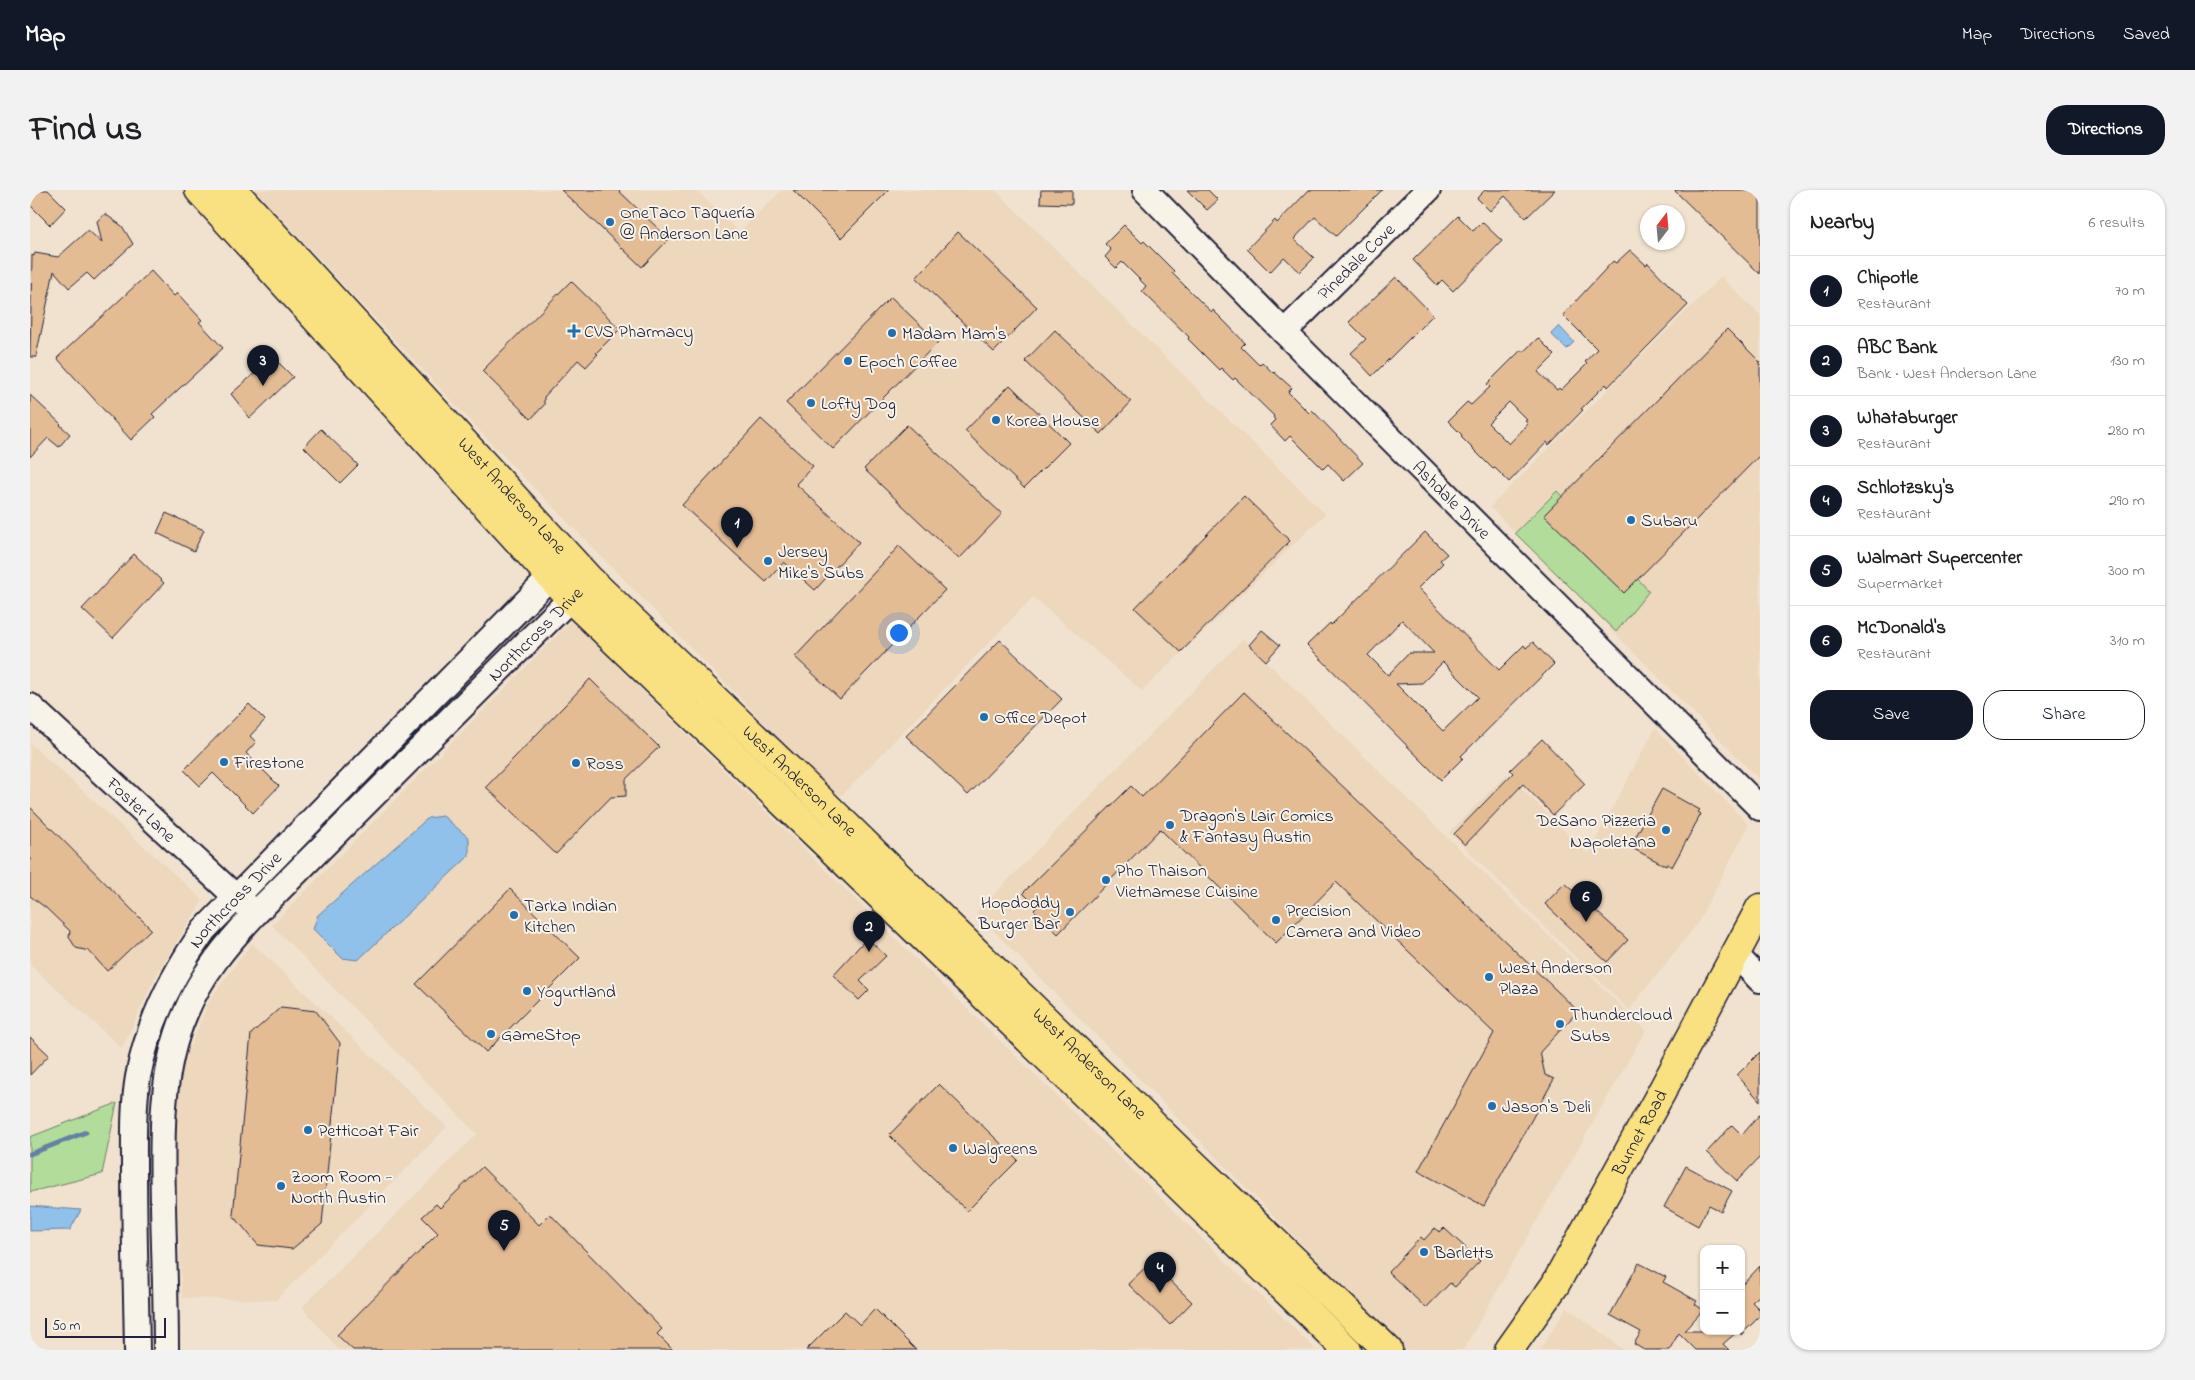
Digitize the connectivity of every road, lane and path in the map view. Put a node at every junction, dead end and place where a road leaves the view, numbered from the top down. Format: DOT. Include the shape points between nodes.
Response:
graph roads {
  1 [pos="199,190"];
  2 [pos="233,190"];
  3 [pos="1145,190"];
  4 [pos="1428,190"];
  5 [pos="303,285"];
  6 [pos="1284,332"];
  7 [pos="570,558"];
  8 [pos="551,577"];
  9 [pos="589,579"];
  10 [pos="571,599"];
  11 [pos="30,706"];
  12 [pos="694,717"];
  13 [pos="388,743"];
  14 [pos="410,760"];
  15 [pos="804,784"];
  16 [pos="1760,808"];
  17 [pos="872,869"];
  18 [pos="236,897"];
  19 [pos="1760,908"];
  20 [pos="254,915"];
  21 [pos="1736,956"];
  22 [pos="1760,980"];
  23 [pos="1157,1146"];
  24 [pos="163,1198"];
  25 [pos="134,1200"];
  26 [pos="1507,1348"];
  27 [pos="137,1350"];
  28 [pos="166,1350"];
  29 [pos="1348,1350"];
  30 [pos="1388,1350"];
  1 -- 5 [label="main road, West Anderson Lane"];
  2 -- 5 [label="main road, West Anderson Lane"];
  3 -- 6 [label="street, Ashdale Drive"];
  4 -- 6 [label="street, Pinedale Cove"];
  5 -- 7 [label="main road, West Anderson Lane"];
  5 -- 8 [label="main road, West Anderson Lane"];
  6 -- 16 [label="street, Ashdale Drive"];
  7 -- 8 [label="street, Northcross Drive"];
  7 -- 9 [label="main road, West Anderson Lane"];
  8 -- 10 [label="main road, West Anderson Lane"];
  8 -- 13 [label="street, Northcross Drive"];
  9 -- 10 [label="street, Northcross Drive"];
  9 -- 15 [label="main road, West Anderson Lane"];
  10 -- 12 [label="main road, West Anderson Lane"];
  10 -- 14 [label="street, Northcross Drive"];
  11 -- 18 [label="street, Foster Lane"];
  12 -- 15 [label="main road" via="723,728 782,784"];
  12 -- 17 [label="main road, West Anderson Lane"];
  13 -- 14 [label="street"];
  13 -- 18 [label="street, Northcross Drive"];
  14 -- 20 [label="street, Northcross Drive"];
  15 -- 17 [label="main road, West Anderson Lane"];
  17 -- 23 [label="main road, West Anderson Lane"];
  18 -- 20 [label="street, Foster Lane"];
  18 -- 25 [label="street, Northcross Drive" via="204,930 181,963 152,1025 135,1101"];
  19 -- 21 [label="main road, Burnet Road"];
  20 -- 24 [label="street, Northcross Drive" via="203,977 178,1032 166,1080"];
  21 -- 22 [label="street"];
  21 -- 26 [label="main road, Burnet Road" via="1555,1285"];
  23 -- 29 [label="main road, West Anderson Lane"];
  23 -- 30 [label="main road, West Anderson Lane"];
  24 -- 25 [label="street"];
  24 -- 28 [label="street, Northcross Drive"];
  25 -- 27 [label="street, Northcross Drive"];
}
